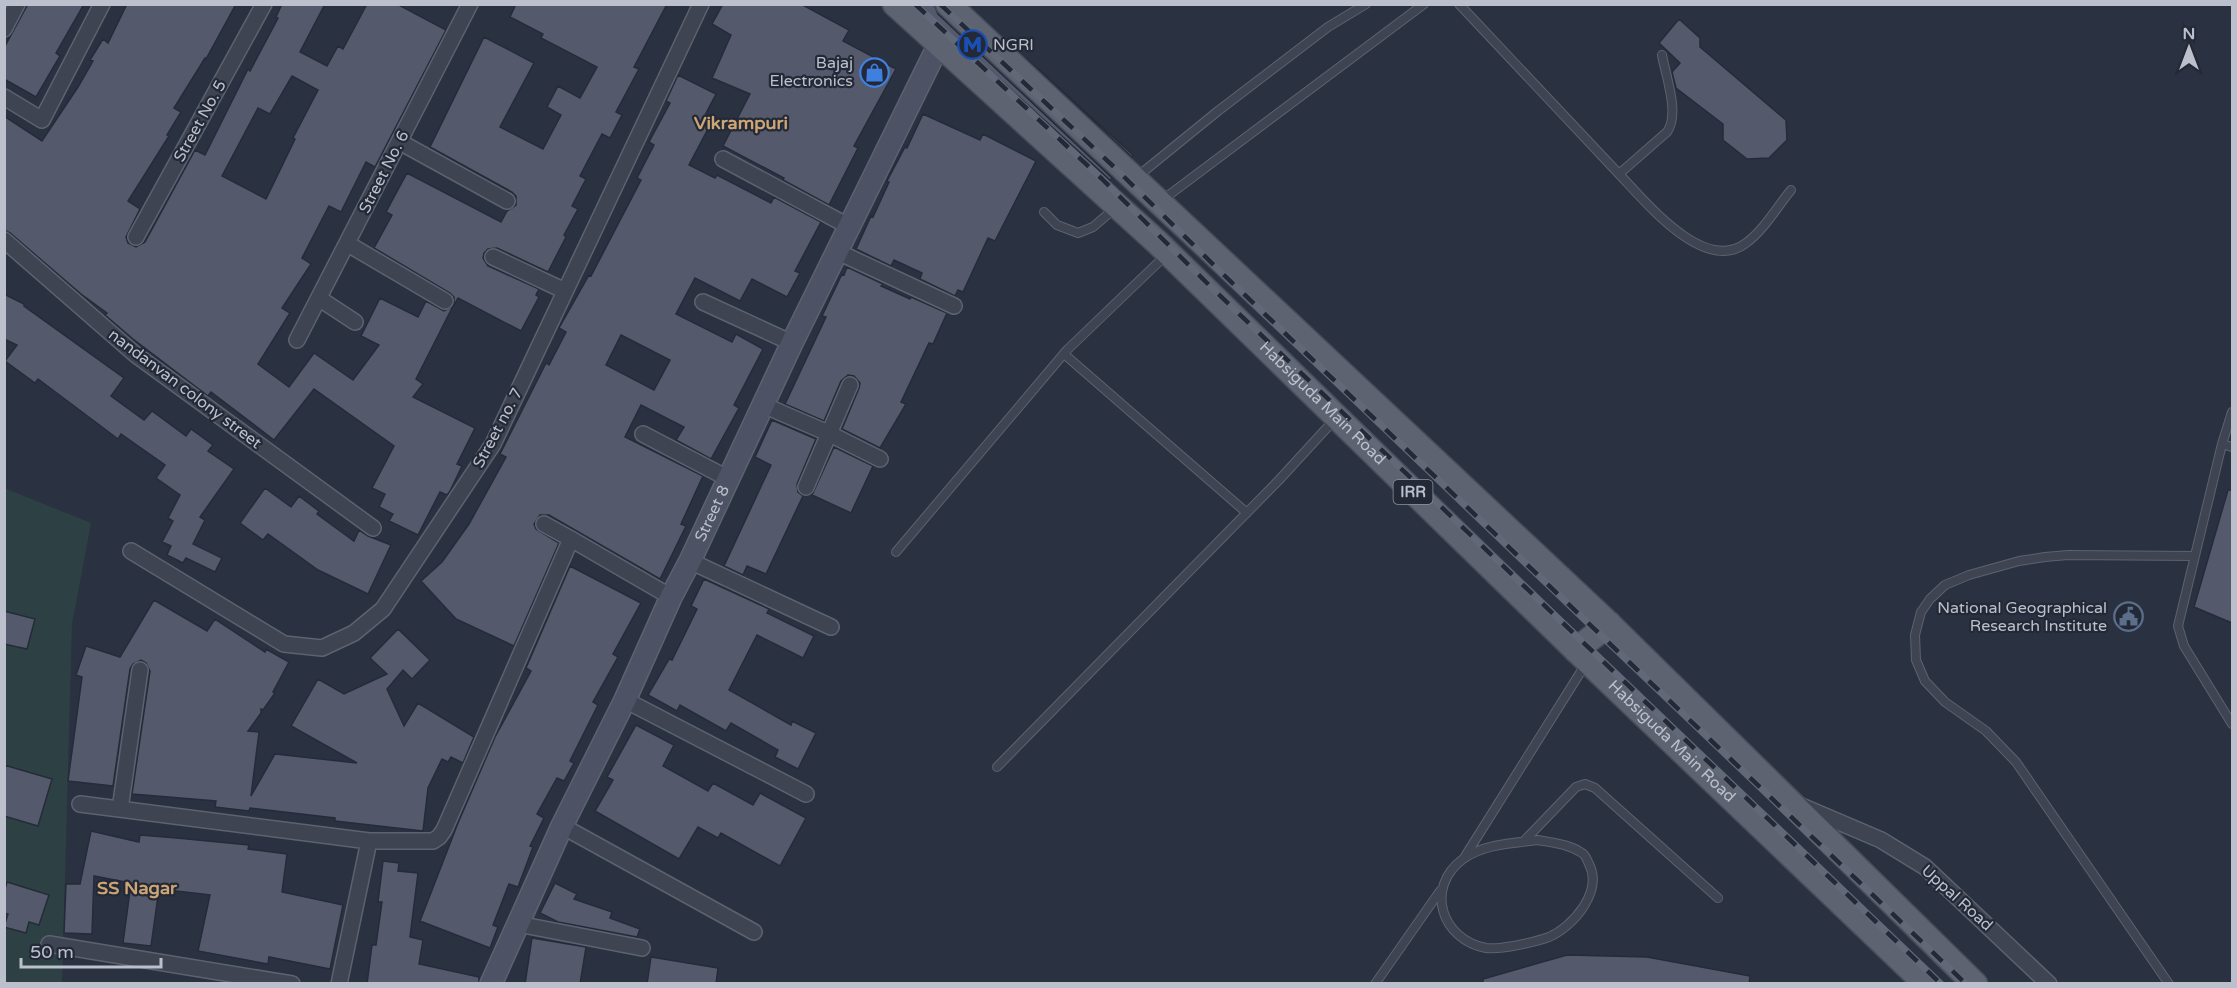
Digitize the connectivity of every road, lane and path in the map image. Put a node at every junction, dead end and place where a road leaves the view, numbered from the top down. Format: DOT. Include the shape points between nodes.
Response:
graph roads {
  1 [pos="17,4"];
  2 [pos="102,4"];
  3 [pos="264,4"];
  4 [pos="470,4"];
  5 [pos="701,4"];
  6 [pos="895,4"];
  7 [pos="948,4"];
  8 [pos="1366,4"];
  9 [pos="1424,4"];
  10 [pos="1459,4"];
  11 [pos="4,29"];
  12 [pos="939,44"];
  13 [pos="1662,55"];
  14 [pos="4,97"];
  15 [pos="400,142"];
  16 [pos="723,159"];
  17 [pos="1619,174"];
  18 [pos="1134,179"];
  19 [pos="1791,190"];
  20 [pos="507,201"];
  21 [pos="1160,203"];
  22 [pos="1118,206"];
  23 [pos="1044,212"];
  24 [pos="850,227"];
  25 [pos="136,237"];
  26 [pos="4,240"];
  27 [pos="348,244"];
  28 [pos="838,252"];
  29 [pos="1167,254"];
  30 [pos="494,258"];
  31 [pos="566,291"];
  32 [pos="320,298"];
  33 [pos="445,301"];
  34 [pos="703,302"];
  35 [pos="954,306"];
  36 [pos="355,322"];
  37 [pos="297,340"];
  38 [pos="792,343"];
  39 [pos="1064,354"];
  40 [pos="850,385"];
  41 [pos="763,405"];
  42 [pos="2232,412"];
  43 [pos="1336,417"];
  44 [pos="828,433"];
  45 [pos="643,434"];
  46 [pos="2222,444"];
  47 [pos="2232,447"];
  48 [pos="880,459"];
  49 [pos="729,479"];
  50 [pos="806,487"];
  51 [pos="1247,513"];
  52 [pos="544,524"];
  53 [pos="373,528"];
  54 [pos="571,539"];
  55 [pos="131,551"];
  56 [pos="896,552"];
  57 [pos="2195,556"];
  58 [pos="690,561"];
  59 [pos="671,597"];
  60 [pos="1609,624"];
  61 [pos="831,627"];
  62 [pos="1581,656"];
  63 [pos="140,670"];
  64 [pos="625,700"];
  65 [pos="2232,724"];
  66 [pos="998,767"];
  67 [pos="806,794"];
  68 [pos="1788,800"];
  69 [pos="80,804"];
  70 [pos="120,809"];
  71 [pos="562,826"];
  72 [pos="369,841"];
  73 [pos="1523,842"];
  74 [pos="1464,858"];
  75 [pos="1441,890"];
  76 [pos="1718,898"];
  77 [pos="518,924"];
  78 [pos="754,932"];
  79 [pos="49,944"];
  80 [pos="642,948"];
  81 [pos="292,984"];
  82 [pos="339,984"];
  83 [pos="491,984"];
  84 [pos="1375,984"];
  85 [pos="1926,984"];
  86 [pos="1975,984"];
  87 [pos="2049,984"];
  88 [pos="2169,984"];
  1 -- 11 [label="street"];
  2 -- 14 [label="street" via="42,120"];
  3 -- 25 [label="street, Street No. 5"];
  4 -- 15 [label="street, Street No. 6"];
  5 -- 31 [label="street, Street no. 7"];
  6 -- 12 [label="main road, Habsiguda Main Road / IRR"];
  7 -- 18 [label="main road, Habsiguda Main Road / IRR"];
  8 -- 18 [label="lane" via="1319,34"];
  9 -- 21 [label="lane"];
  10 -- 17 [label="lane"];
  12 -- 22 [label="main road, Habsiguda Main Road / IRR"];
  12 -- 24 [label="street, Street 8"];
  13 -- 17 [label="lane" via="1673,107 1671,126"];
  15 -- 20 [label="street"];
  15 -- 27 [label="street, Street No. 6"];
  16 -- 24 [label="street"];
  17 -- 19 [label="lane" via="1678,232 1712,249 1733,249 1748,242"];
  18 -- 21 [label="main road, Habsiguda Main Road / IRR"];
  21 -- 60 [label="main road, Habsiguda Main Road / IRR"];
  22 -- 23 [label="lane" via="1093,227 1078,233 1057,225"];
  22 -- 29 [label="main road, Habsiguda Main Road / IRR"];
  24 -- 28 [label="street, Street 8"];
  26 -- 53 [label="street, nandanvan colony street" via="136,355"];
  27 -- 32 [label="street, Street No. 6"];
  27 -- 33 [label="street"];
  28 -- 35 [label="street"];
  28 -- 38 [label="street, Street 8"];
  29 -- 39 [label="lane"];
  29 -- 43 [label="main road, Habsiguda Main Road / IRR"];
  30 -- 31 [label="street"];
  31 -- 55 [label="street, Street no. 7" via="494,444 382,609 354,633 322,648 284,644"];
  32 -- 36 [label="street"];
  32 -- 37 [label="street, Street No. 6"];
  34 -- 38 [label="street"];
  38 -- 41 [label="street, Street 8"];
  39 -- 51 [label="lane"];
  39 -- 56 [label="lane"];
  40 -- 44 [label="street"];
  41 -- 44 [label="street"];
  41 -- 49 [label="street, Street 8"];
  42 -- 46 [label="lane"];
  43 -- 51 [label="lane"];
  43 -- 62 [label="main road, Habsiguda Main Road / IRR"];
  44 -- 48 [label="street"];
  44 -- 50 [label="street"];
  45 -- 49 [label="street"];
  46 -- 47 [label="lane"];
  46 -- 57 [label="lane"];
  49 -- 58 [label="street, Street 8"];
  51 -- 66 [label="lane"];
  52 -- 54 [label="street"];
  54 -- 59 [label="street"];
  54 -- 72 [label="street" via="440,837 433,841"];
  57 -- 65 [label="lane" via="2179,617 2180,636"];
  57 -- 88 [label="lane" via="2068,555 2019,561 1968,575 1945,585 1930,599 1921,612 1915,635 1916,660 1925,681 1945,702 1986,731 2016,762"];
  58 -- 59 [label="street, Street 8"];
  58 -- 61 [label="street"];
  59 -- 64 [label="street, Street 8"];
  60 -- 62 [label="main road"];
  60 -- 68 [label="main road, Habsiguda Main Road / IRR"];
  62 -- 74 [label="lane"];
  62 -- 85 [label="main road, Habsiguda Main Road / IRR"];
  63 -- 70 [label="street"];
  64 -- 67 [label="street"];
  64 -- 71 [label="street, Street 8"];
  68 -- 86 [label="main road, Habsiguda Main Road / IRR"];
  68 -- 87 [label="street, Uppal Road" via="1881,840 1925,867"];
  69 -- 70 [label="street"];
  70 -- 72 [label="street"];
  71 -- 77 [label="street, Street 8"];
  71 -- 78 [label="street"];
  72 -- 82 [label="street"];
  73 -- 74 [label="lane" via="1506,843"];
  73 -- 75 [label="lane" via="1538,840 1565,845 1584,854 1593,873 1592,890 1582,907 1570,922 1550,936 1493,949 1479,946 1461,935 1445,915 1440,905"];
  73 -- 76 [label="lane" via="1576,788 1585,784 1595,788"];
  74 -- 75 [label="lane" via="1449,873"];
  75 -- 84 [label="lane"];
  77 -- 80 [label="street"];
  77 -- 83 [label="street, Street 8"];
  79 -- 81 [label="street"];
}
